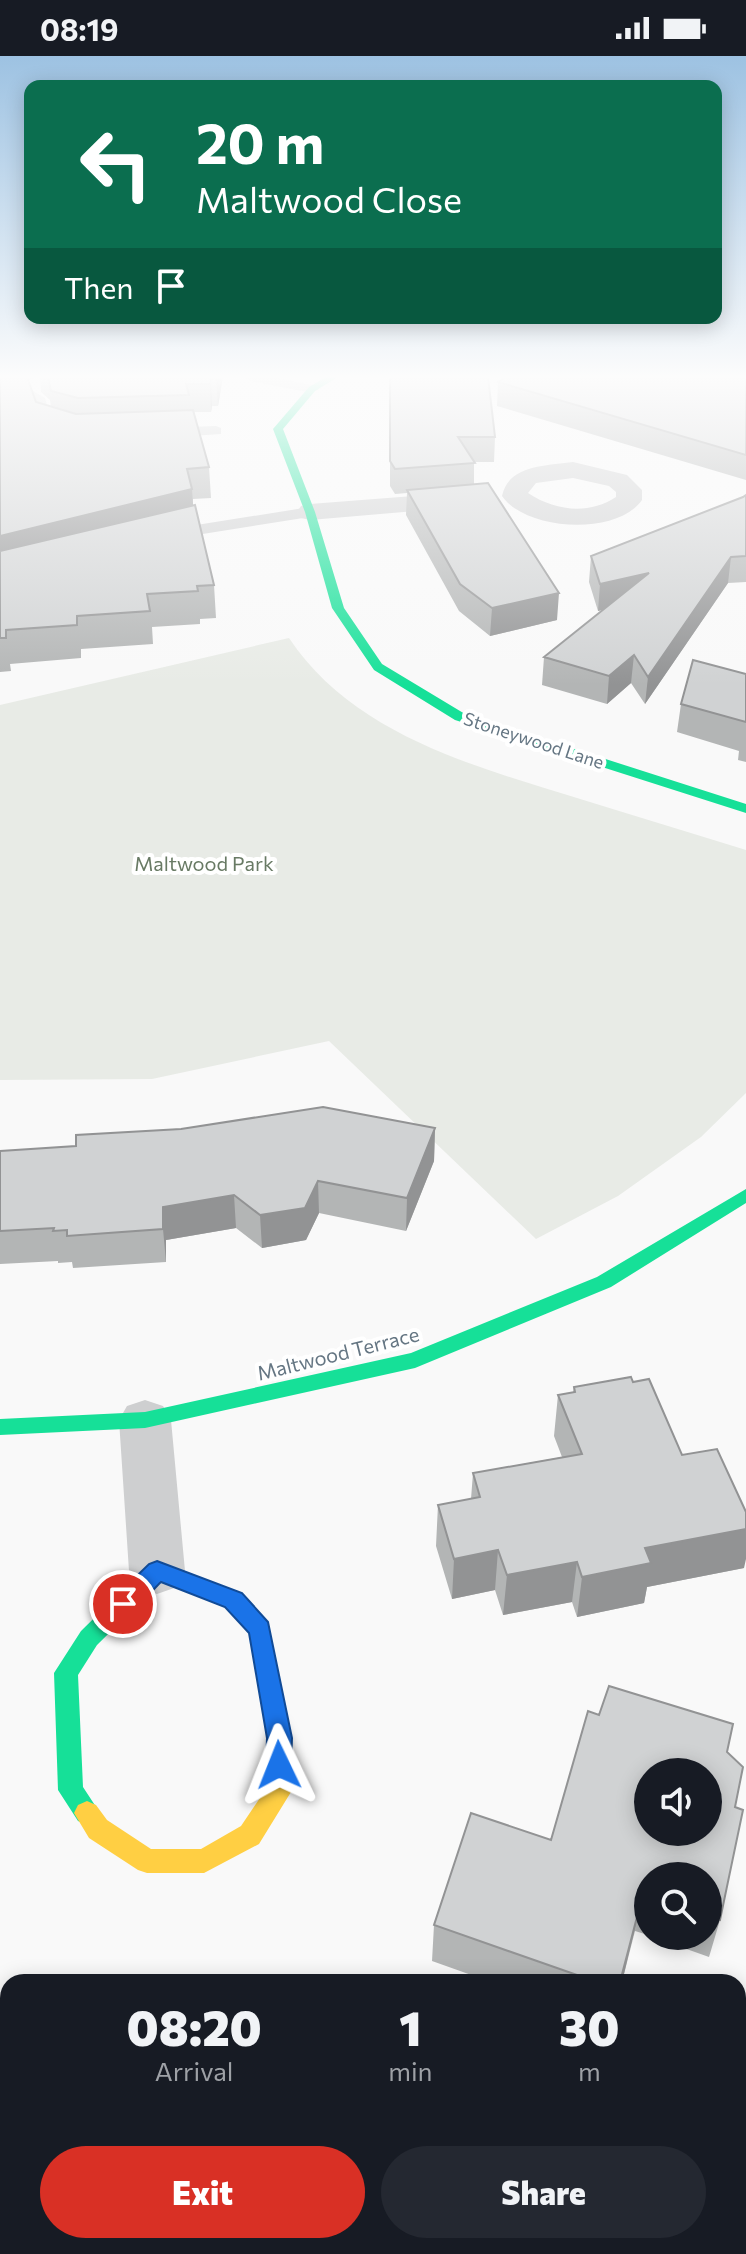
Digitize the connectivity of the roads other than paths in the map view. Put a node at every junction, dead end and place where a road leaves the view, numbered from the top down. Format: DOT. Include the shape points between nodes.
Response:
graph roads {
  1 [pos="297,480"];
  2 [pos="515,496"];
  3 [pos="310,512"];
  4 [pos="146,540"];
  5 [pos="746,809"];
  6 [pos="746,1195"];
  7 [pos="145,1420"];
  8 [pos="0,1427"];
  9 [pos="157,1571"];
  1 -- 3 [label="street, Stoneywood Lane"];
  2 -- 3 [label="street"];
  3 -- 4 [label="lane"];
  3 -- 5 [label="street, Stoneywood Lane" via="338,608 378,667 460,717"];
  6 -- 7 [label="street, Maltwood Terrace" via="604,1282 415,1360"];
  7 -- 8 [label="street, Maltwood Terrace"];
  7 -- 9 [label="street"];
  9 -- 9 [label="street" via="89,1638 66,1673 71,1790 98,1829 147,1861 204,1861 250,1835 278,1792 280,1738 260,1629 234,1600"];
}
